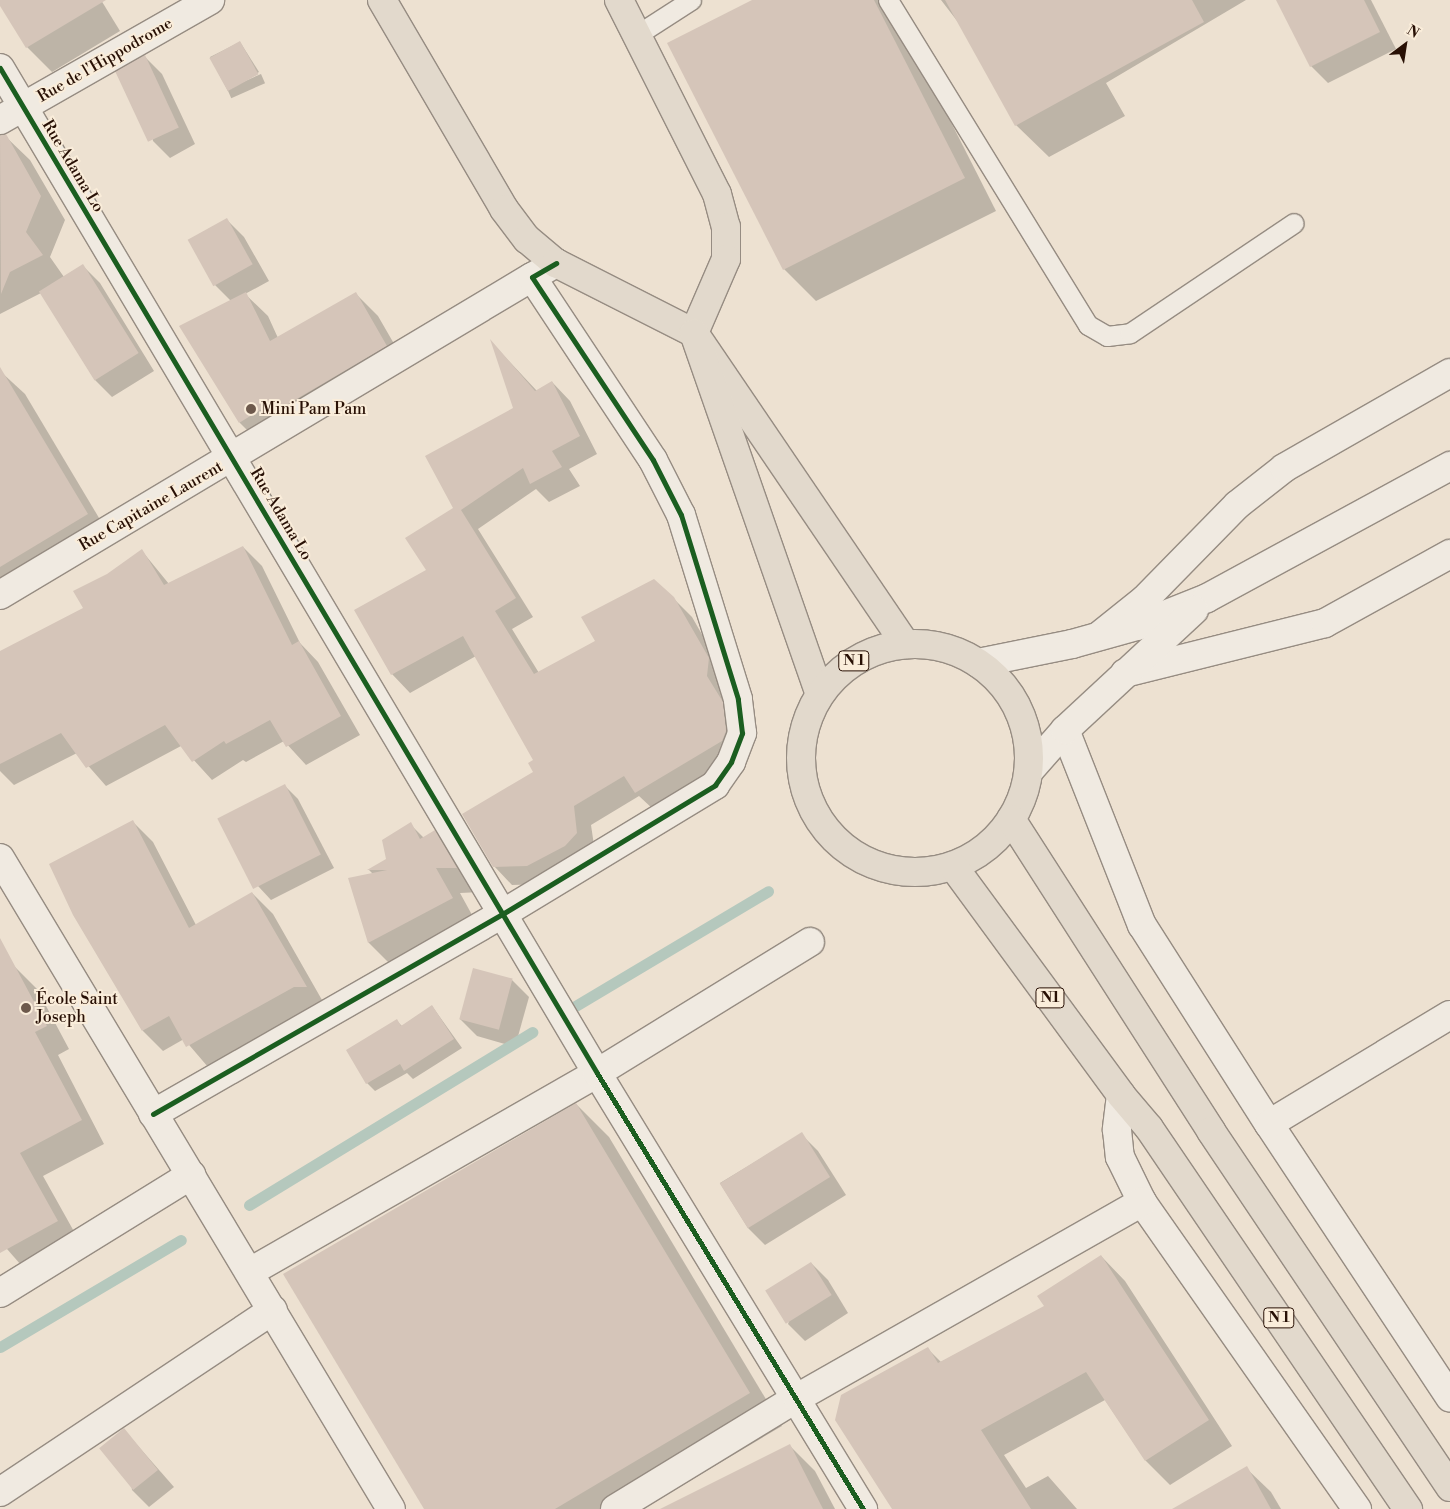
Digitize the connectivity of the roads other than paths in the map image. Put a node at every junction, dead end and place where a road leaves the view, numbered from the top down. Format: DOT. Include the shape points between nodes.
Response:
graph roads {
  1 [pos="210,0"];
  2 [pos="382,0"];
  3 [pos="619,0"];
  4 [pos="691,0"];
  5 [pos="888,0"];
  6 [pos="638,34"];
  7 [pos="0,68"];
  8 [pos="23,107"];
  9 [pos="0,120"];
  10 [pos="1294,223"];
  11 [pos="556,263"];
  12 [pos="532,277"];
  13 [pos="694,333"];
  14 [pos="1450,373"];
  15 [pos="233,458"];
  16 [pos="1450,466"];
  17 [pos="1450,554"];
  18 [pos="0,595"];
  19 [pos="1207,598"];
  20 [pos="1099,636"];
  21 [pos="905,644"];
  22 [pos="978,662"];
  23 [pos="1125,673"];
  24 [pos="820,694"];
  25 [pos="1065,730"];
  26 [pos="1029,771"];
  27 [pos="1012,819"];
  28 [pos="0,858"];
  29 [pos="953,866"];
  30 [pos="504,913"];
  31 [pos="810,942"];
  32 [pos="1450,1015"];
  33 [pos="597,1073"];
  34 [pos="1121,1095"];
  35 [pos="154,1114"];
  36 [pos="1268,1124"];
  37 [pos="1149,1128"];
  38 [pos="191,1175"];
  39 [pos="1142,1202"];
  40 [pos="250,1272"];
  41 [pos="0,1293"];
  42 [pos="273,1310"];
  43 [pos="1450,1397"];
  44 [pos="796,1398"];
  45 [pos="1450,1487"];
  46 [pos="0,1492"];
  47 [pos="391,1509"];
  48 [pos="615,1509"];
  49 [pos="863,1509"];
  50 [pos="1358,1509"];
  51 [pos="1408,1509"];
  1 -- 8 [label="street, Rue de l'Hippodrome"];
  2 -- 11 [label="highway" via="504,208 528,239"];
  3 -- 6 [label="highway"];
  4 -- 6 [label="lane"];
  5 -- 10 [label="lane" via="1088,325 1107,336 1130,333"];
  6 -- 13 [label="highway" via="717,194 726,227 726,259"];
  7 -- 8 [label="street, Rue Adama Lo"];
  8 -- 9 [label="street, Rue de l'Hippodrome"];
  8 -- 15 [label="street, Rue Adama Lo"];
  11 -- 12 [label="street, Rue Capitaine Laurent"];
  11 -- 13 [label="highway"];
  12 -- 15 [label="street, Rue Capitaine Laurent"];
  12 -- 30 [label="street" via="653,460 682,515 738,699 742,733 731,762 715,785"];
  13 -- 21 [label="highway"];
  13 -- 24 [label="highway, N 1"];
  14 -- 20 [label="street" via="1284,468 1238,505 1144,600"];
  15 -- 18 [label="street, Rue Capitaine Laurent"];
  15 -- 30 [label="street, Rue Adama Lo"];
  16 -- 19 [label="street"];
  17 -- 23 [label="street" via="1325,623"];
  19 -- 20 [label="street" via="1137,626"];
  19 -- 23 [label="street"];
  20 -- 22 [label="street"];
  21 -- 22 [label="highway, N 1" via="955,651"];
  21 -- 24 [label="highway, N 1" via="880,648 858,659 837,674"];
  22 -- 26 [label="highway, N 1" via="1002,685 1023,721"];
  23 -- 25 [label="street"];
  24 -- 29 [label="highway, N 1" via="808,717 801,742 801,768 806,793 833,837 853,854 877,865 910,871"];
  25 -- 26 [label="street"];
  25 -- 36 [label="street" via="1142,925"];
  26 -- 27 [label="highway, N 1" via="1023,796"];
  27 -- 29 [label="highway, N 1" via="996,839"];
  27 -- 45 [label="highway" via="1211,1131"];
  28 -- 35 [label="street"];
  29 -- 34 [label="highway, N1"];
  30 -- 33 [label="street, Rue Adama Lo"];
  30 -- 35 [label="street"];
  31 -- 33 [label="street"];
  32 -- 36 [label="street"];
  33 -- 40 [label="street"];
  33 -- 44 [label="street, Rue Adama Lo"];
  34 -- 37 [label="highway, N1"];
  34 -- 39 [label="street" via="1117,1130 1120,1157"];
  35 -- 38 [label="street"];
  36 -- 43 [label="street"];
  37 -- 51 [label="highway, N 1"];
  38 -- 40 [label="street"];
  38 -- 41 [label="street"];
  39 -- 44 [label="street"];
  39 -- 50 [label="street"];
  40 -- 42 [label="street"];
  42 -- 46 [label="street"];
  42 -- 47 [label="street"];
  44 -- 48 [label="street"];
  44 -- 49 [label="street, Rue Adama Lo"];
}
